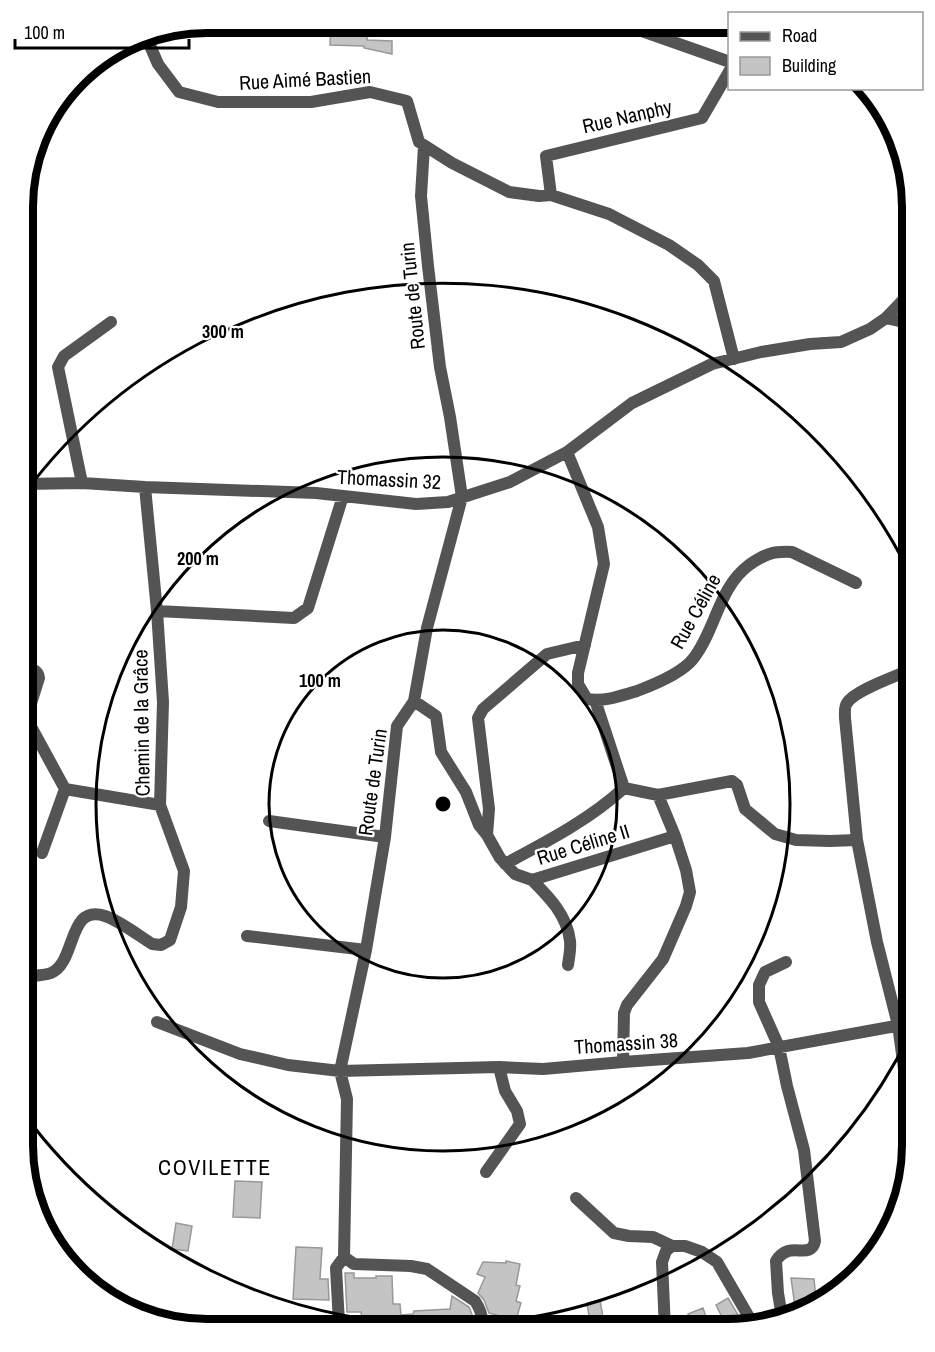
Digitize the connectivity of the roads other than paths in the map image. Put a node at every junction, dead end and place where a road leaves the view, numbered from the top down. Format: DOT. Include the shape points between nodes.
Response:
graph roads {
  1 [pos="647,33"];
  2 [pos="149,43"];
  3 [pos="728,62"];
  4 [pos="728,72"];
  5 [pos="424,146"];
  6 [pos="551,195"];
  7 [pos="902,301"];
  8 [pos="886,318"];
  9 [pos="111,321"];
  10 [pos="902,322"];
  11 [pos="734,359"];
  12 [pos="567,452"];
  13 [pos="82,483"];
  14 [pos="33,484"];
  15 [pos="145,488"];
  16 [pos="343,496"];
  17 [pos="462,497"];
  18 [pos="856,583"];
  19 [pos="157,611"];
  20 [pos="585,645"];
  21 [pos="33,669"];
  22 [pos="902,673"];
  23 [pos="33,697"];
  24 [pos="595,700"];
  25 [pos="414,701"];
  26 [pos="33,730"];
  27 [pos="624,788"];
  28 [pos="65,789"];
  29 [pos="658,795"];
  30 [pos="160,805"];
  31 [pos="269,821"];
  32 [pos="487,835"];
  33 [pos="675,836"];
  34 [pos="385,837"];
  35 [pos="857,840"];
  36 [pos="42,853"];
  37 [pos="505,864"];
  38 [pos="532,880"];
  39 [pos="248,936"];
  40 [pos="366,950"];
  41 [pos="786,962"];
  42 [pos="568,965"];
  43 [pos="33,976"];
  44 [pos="157,1022"];
  45 [pos="902,1024"];
  46 [pos="898,1025"];
  47 [pos="779,1047"];
  48 [pos="902,1054"];
  49 [pos="623,1062"];
  50 [pos="499,1068"];
  51 [pos="340,1071"];
  52 [pos="486,1172"];
  53 [pos="576,1198"];
  54 [pos="672,1246"];
  55 [pos="344,1257"];
  56 [pos="781,1311"];
  57 [pos="749,1318"];
  58 [pos="338,1319"];
  59 [pos="482,1319"];
  60 [pos="665,1319"];
  1 -- 3 [label="street"];
  2 -- 5 [label="street, Rue Aimé Bastien" via="158,64 179,93 218,102 311,102 370,93 407,101 419,142"];
  4 -- 6 [label="street, Rue Nanphy" via="702,118 546,156"];
  5 -- 6 [label="street" via="509,192"];
  5 -- 17 [label="street, Route de Turin" via="421,196 428,266"];
  6 -- 11 [label="street" via="609,214 698,265 714,281"];
  7 -- 8 [label="street, Thomassin 32"];
  8 -- 10 [label="street"];
  8 -- 11 [label="street, Thomassin 32" via="841,342"];
  9 -- 13 [label="street" via="64,356 58,367"];
  11 -- 12 [label="street, Thomassin 32" via="712,364 632,403"];
  12 -- 17 [label="street, Thomassin 32" via="510,483"];
  12 -- 20 [label="street" via="598,527 604,564"];
  13 -- 14 [label="street, Thomassin 32"];
  13 -- 15 [label="street, Thomassin 32"];
  15 -- 16 [label="street, Thomassin 32"];
  15 -- 19 [label="street, Chemin de la Grâce"];
  16 -- 17 [label="street, Thomassin 32" via="416,504"];
  16 -- 19 [label="street" via="308,608 300,615 294,618"];
  17 -- 25 [label="street, Route de Turin" via="427,628"];
  18 -- 24 [label="street, Rue Céline" via="792,552 767,554 740,572 726,590 703,645 691,662 651,686"];
  19 -- 30 [label="street, Chemin de la Grâce" via="163,702"];
  20 -- 24 [label="street" via="578,684 587,699"];
  20 -- 32 [label="street" via="548,654 483,709 478,718 489,809"];
  21 -- 23 [label="street" via="39,678"];
  22 -- 35 [label="street" via="859,692 845,708"];
  24 -- 27 [label="street"];
  25 -- 32 [label="street, Rue Céline II" via="436,716 441,752"];
  25 -- 34 [label="street, Route de Turin" via="397,726"];
  26 -- 28 [label="street"];
  27 -- 29 [label="street"];
  27 -- 37 [label="street" via="604,806"];
  28 -- 30 [label="street"];
  28 -- 36 [label="street"];
  29 -- 33 [label="street"];
  29 -- 35 [label="street" via="732,781 746,809 775,834 796,840"];
  30 -- 43 [label="street, Chemin de la Grâce" via="184,871 181,907 170,940 152,944 104,915 91,914 80,920 65,959 53,972"];
  31 -- 34 [label="street"];
  32 -- 37 [label="street, Rue Céline II"];
  33 -- 38 [label="street, Rue Céline II"];
  33 -- 49 [label="street" via="690,891 663,959 627,1005"];
  34 -- 40 [label="street, Route de Turin"];
  35 -- 46 [label="street"];
  37 -- 38 [label="street, Rue Céline II" via="515,874"];
  38 -- 42 [label="street" via="552,900 568,930"];
  39 -- 40 [label="street"];
  40 -- 51 [label="street, Route de Turin"];
  41 -- 47 [label="street" via="765,972 759,985 759,1002"];
  44 -- 51 [label="street, Thomassin 38" via="240,1054"];
  45 -- 46 [label="street, Thomassin 38"];
  46 -- 47 [label="street, Thomassin 38"];
  46 -- 48 [label="street"];
  47 -- 49 [label="street, Thomassin 38" via="748,1053"];
  47 -- 56 [label="street" via="804,1150 815,1240 810,1250 786,1252 776,1261"];
  49 -- 50 [label="street, Thomassin 38" via="543,1069"];
  50 -- 51 [label="street, Thomassin 38"];
  50 -- 52 [label="street" via="520,1124"];
  51 -- 55 [label="street, Route de Turin" via="347,1099"];
  53 -- 54 [label="street" via="614,1233 653,1237"];
  54 -- 57 [label="street" via="702,1252 717,1262"];
  54 -- 60 [label="street" via="662,1262"];
  55 -- 58 [label="street, Route de Turin" via="336,1268"];
  55 -- 59 [label="street" via="354,1264 427,1269 475,1301"];
}
